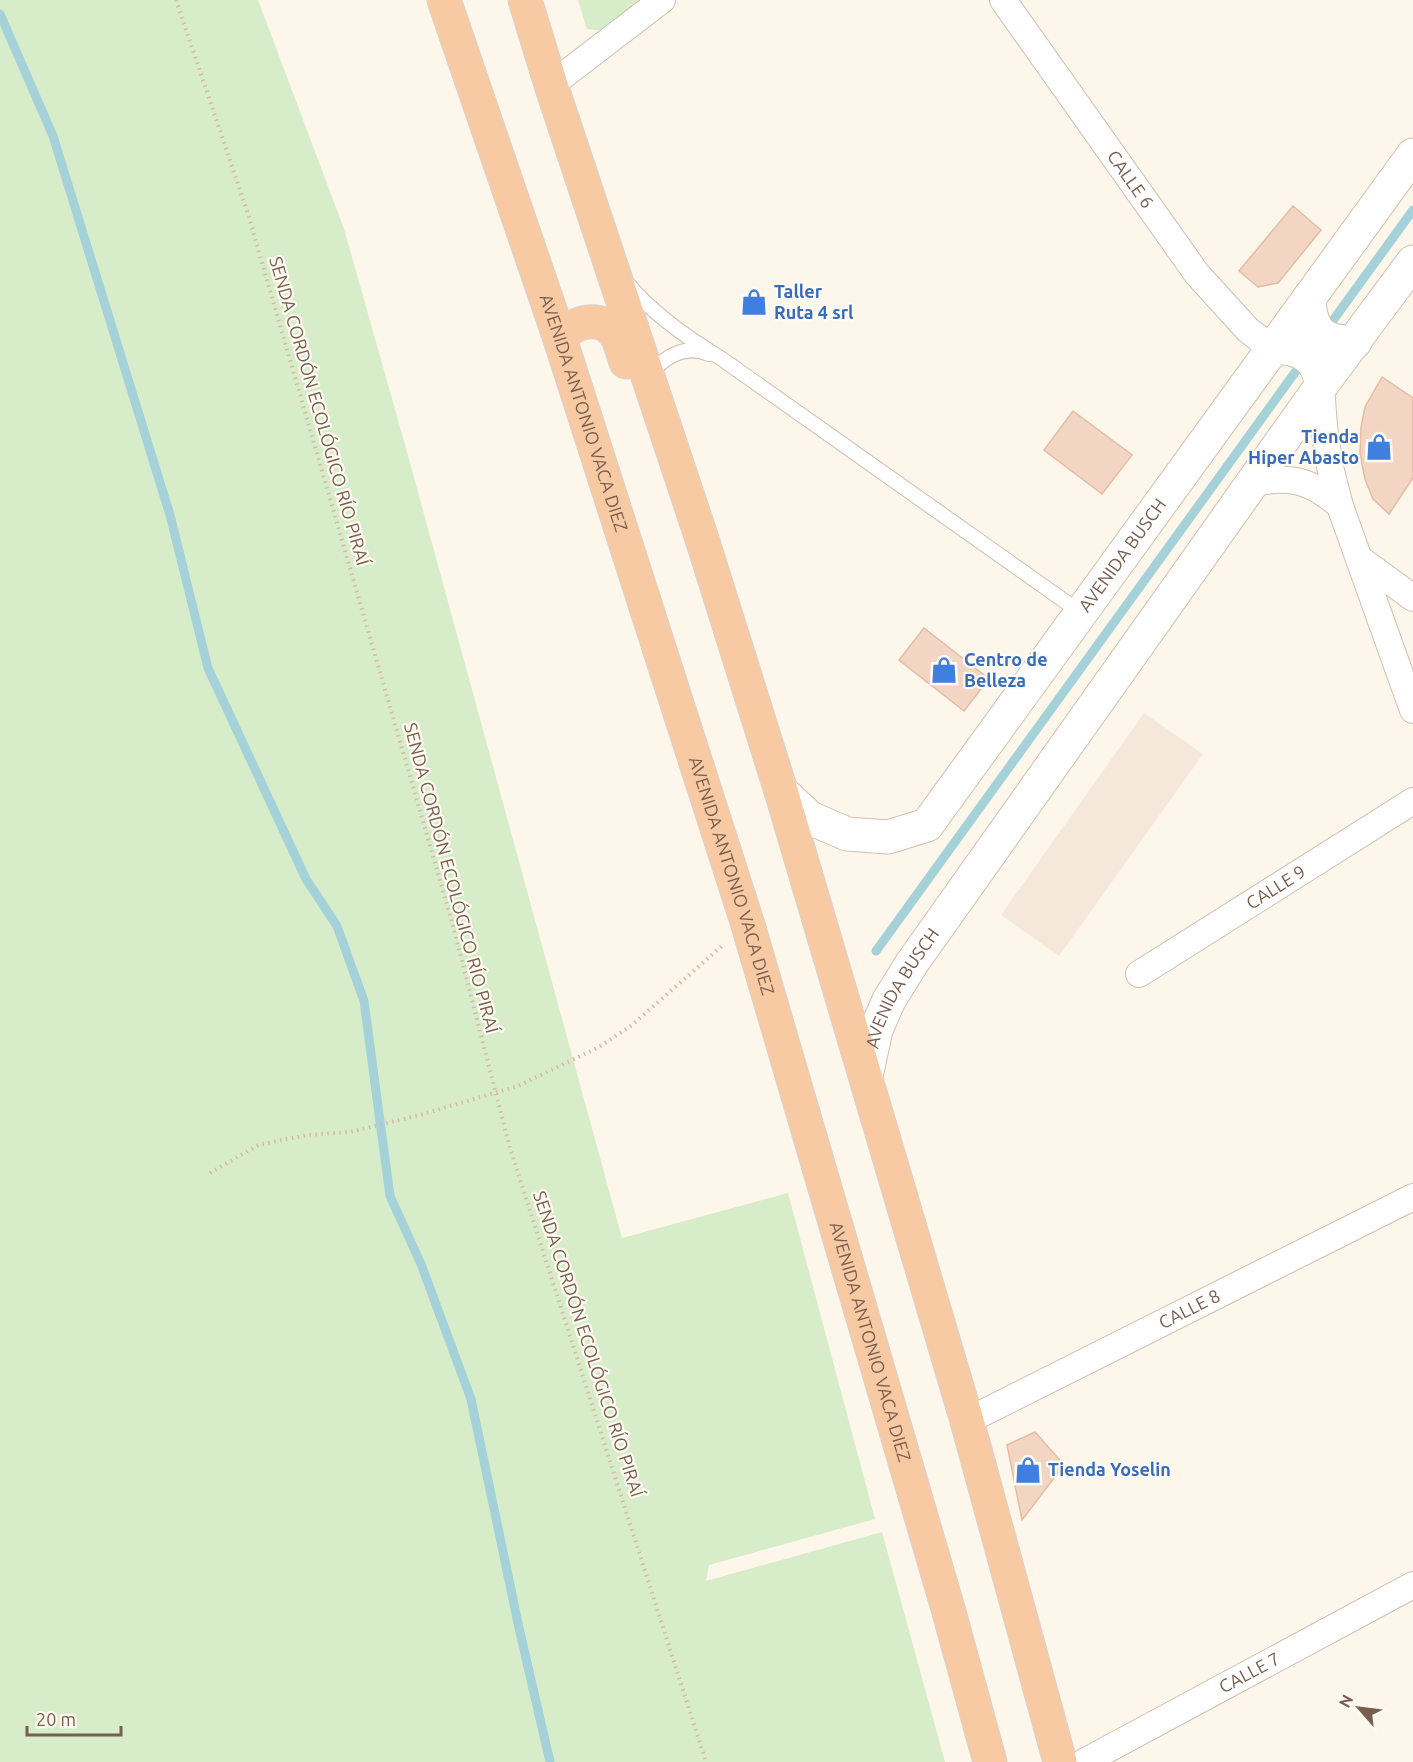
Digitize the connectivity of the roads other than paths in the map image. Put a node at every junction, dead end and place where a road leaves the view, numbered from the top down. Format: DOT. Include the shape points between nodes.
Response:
graph roads {
  1 [pos="444,0"];
  2 [pos="525,0"];
  3 [pos="662,0"];
  4 [pos="1003,0"];
  5 [pos="551,85"];
  6 [pos="1413,155"];
  7 [pos="608,260"];
  8 [pos="1413,262"];
  9 [pos="560,339"];
  10 [pos="1325,343"];
  11 [pos="1282,349"];
  12 [pos="722,359"];
  13 [pos="647,379"];
  14 [pos="1254,483"];
  15 [pos="1340,506"];
  16 [pos="702,539"];
  17 [pos="1360,559"];
  18 [pos="1413,598"];
  19 [pos="1080,612"];
  20 [pos="1413,710"];
  21 [pos="781,791"];
  22 [pos="1413,801"];
  23 [pos="1139,974"];
  24 [pos="866,1076"];
  25 [pos="1413,1197"];
  26 [pos="967,1421"];
  27 [pos="1413,1585"];
  28 [pos="949,1612"];
  29 [pos="990,1762"];
  30 [pos="1007,1762"];
  31 [pos="1060,1762"];
  32 [pos="1084,1762"];
  1 -- 9 [label="highway, AVENIDA ANTONIO VACA DIEZ"];
  2 -- 5 [label="highway"];
  3 -- 5 [label="street"];
  4 -- 11 [label="street, CALLE 6" via="1197,274 1248,330"];
  5 -- 7 [label="highway"];
  6 -- 10 [label="main road, AVENIDA BUSCH"];
  7 -- 12 [label="lane" via="660,316"];
  7 -- 13 [label="highway"];
  8 -- 10 [label="main road, AVENIDA BUSCH"];
  9 -- 16 [label="highway" via="574,326 593,321 605,325 618,338 676,503"];
  9 -- 28 [label="highway, AVENIDA ANTONIO VACA DIEZ" via="748,925"];
  10 -- 11 [label="main road, AVENIDA BUSCH"];
  10 -- 11 [label="main road" via="1313,361 1304,354"];
  10 -- 14 [label="main road, AVENIDA BUSCH"];
  10 -- 15 [label="street" via="1324,427"];
  11 -- 19 [label="main road, AVENIDA BUSCH"];
  12 -- 13 [label="lane" via="702,351 680,351 661,361"];
  12 -- 19 [label="lane"];
  13 -- 16 [label="highway"];
  14 -- 15 [label="street" via="1291,479 1309,484"];
  14 -- 24 [label="main road, AVENIDA BUSCH" via="912,963 876,1030"];
  15 -- 17 [label="street"];
  16 -- 21 [label="highway"];
  17 -- 18 [label="street"];
  17 -- 20 [label="street"];
  19 -- 21 [label="main road, AVENIDA BUSCH" via="927,825 888,837 847,834 810,818"];
  21 -- 24 [label="highway"];
  22 -- 23 [label="street, CALLE 9"];
  24 -- 26 [label="highway"];
  25 -- 26 [label="street, CALLE 8"];
  26 -- 31 [label="highway"];
  27 -- 32 [label="street, CALLE 7"];
  28 -- 29 [label="highway, AVENIDA ANTONIO VACA DIEZ"];
  28 -- 30 [label="highway" via="972,1637"];
}
